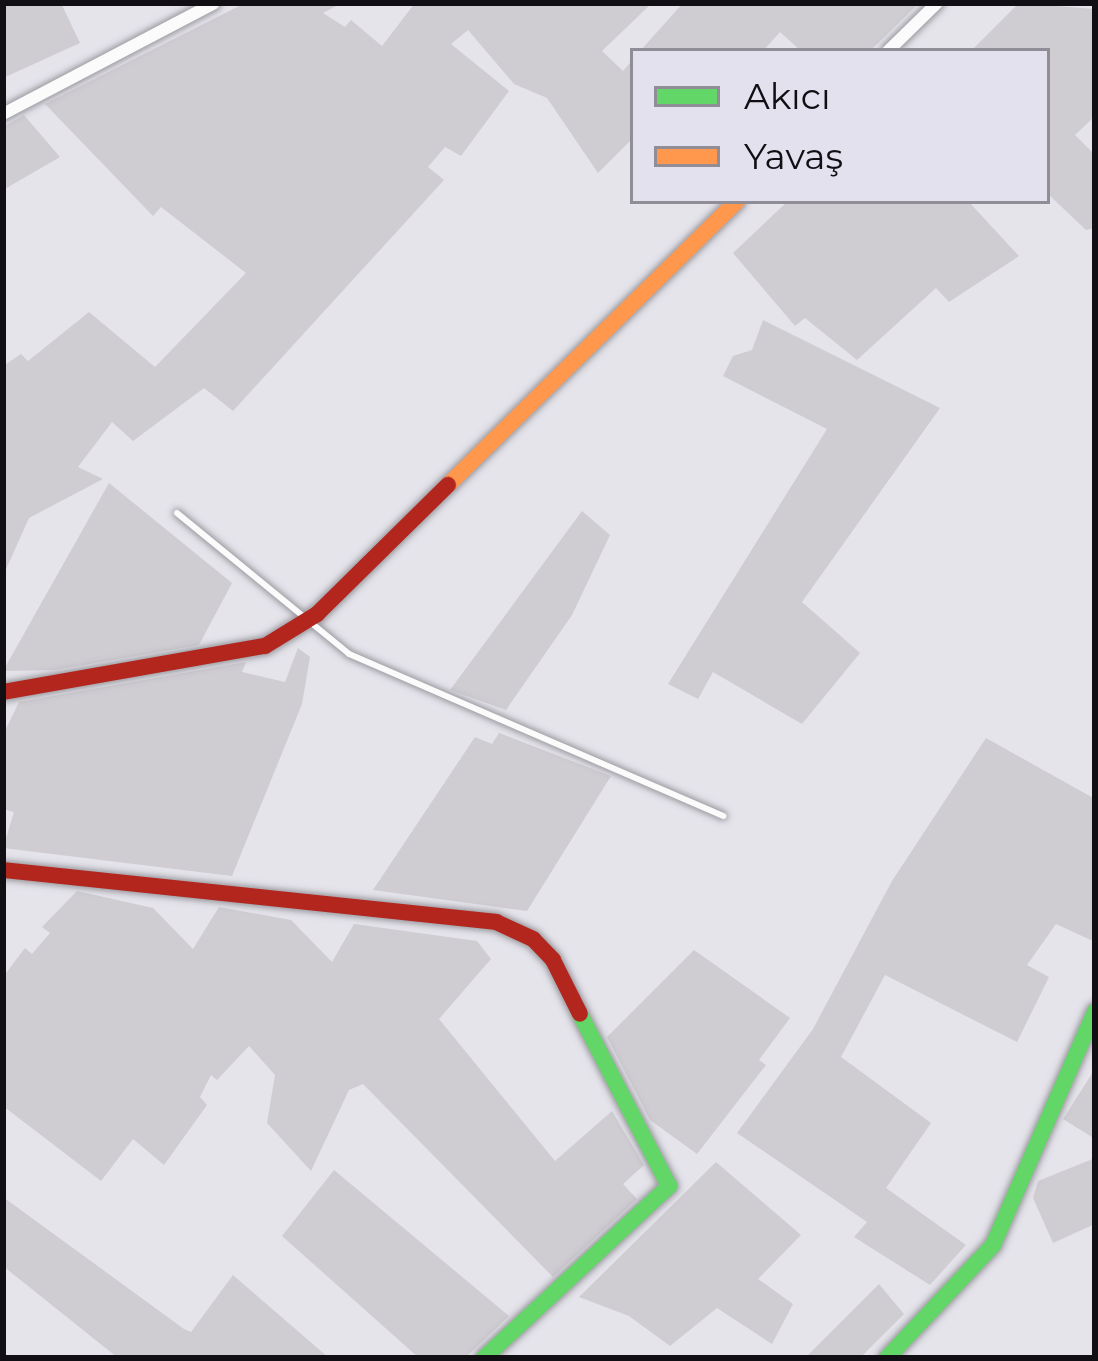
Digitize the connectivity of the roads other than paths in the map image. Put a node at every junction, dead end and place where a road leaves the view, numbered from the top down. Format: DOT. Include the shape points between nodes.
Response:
graph roads {
  1 [pos="214,3"];
  2 [pos="937,3"];
  3 [pos="891,48"];
  4 [pos="3,114"];
  5 [pos="734,204"];
  6 [pos="177,513"];
  7 [pos="299,621"];
  8 [pos="3,692"];
  9 [pos="723,816"];
  10 [pos="3,870"];
  11 [pos="1095,1011"];
  12 [pos="484,1358"];
  13 [pos="887,1358"];
  1 -- 4 [label="street"];
  2 -- 3 [label="street"];
  5 -- 7 [label="street" via="345,595"];
  6 -- 7 [label="lane"];
  7 -- 8 [label="street" via="265,646"];
  7 -- 9 [label="lane" via="407,685 521,724"];
  10 -- 12 [label="street" via="496,922 533,939 554,960 668,1186"];
  11 -- 13 [label="street" via="993,1245"];
}
